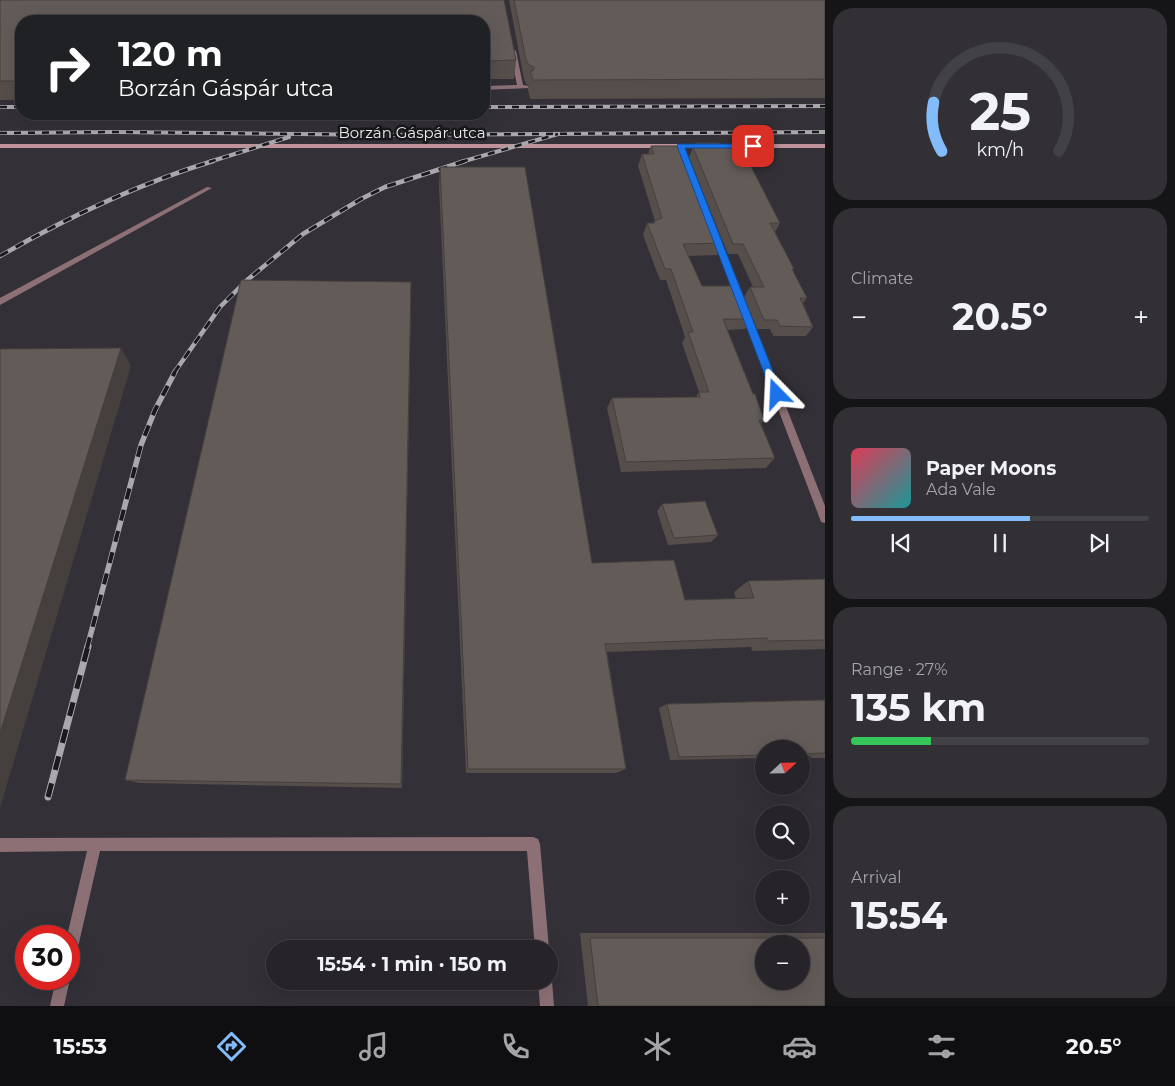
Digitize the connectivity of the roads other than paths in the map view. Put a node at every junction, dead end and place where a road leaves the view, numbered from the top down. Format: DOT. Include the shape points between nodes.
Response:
graph roads {
  1 [pos="513,49"];
  2 [pos="490,88"];
  3 [pos="0,146"];
  4 [pos="680,146"];
  5 [pos="825,146"];
  6 [pos="684,155"];
  7 [pos="209,188"];
  8 [pos="712,228"];
  9 [pos="0,302"];
  10 [pos="825,519"];
  11 [pos="0,845"];
  12 [pos="95,845"];
  13 [pos="76,925"];
  14 [pos="541,940"];
  15 [pos="61,990"];
  16 [pos="546,990"];
  17 [pos="57,1006"];
  18 [pos="547,1006"];
  1 -- 2 [label="street" via="523,87"];
  3 -- 4 [label="street, Borzán Gáspár utca"];
  4 -- 5 [label="street, Borzán Gáspár utca"];
  4 -- 6 [label="street"];
  7 -- 9 [label="street"];
  8 -- 10 [label="street"];
  11 -- 12 [label="street"];
  12 -- 13 [label="street"];
  12 -- 14 [label="street" via="532,844"];
  15 -- 17 [label="street"];
  16 -- 18 [label="street"];
}
